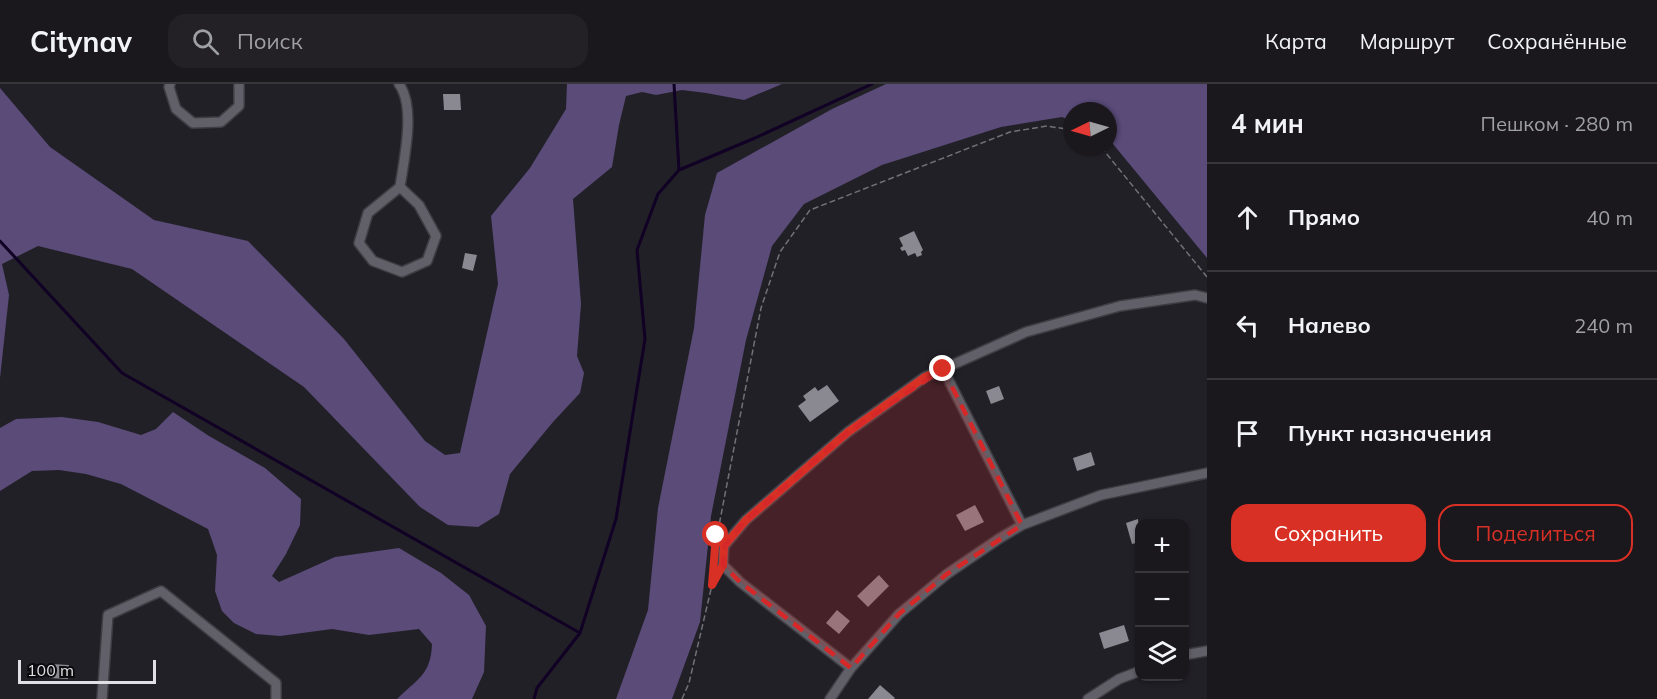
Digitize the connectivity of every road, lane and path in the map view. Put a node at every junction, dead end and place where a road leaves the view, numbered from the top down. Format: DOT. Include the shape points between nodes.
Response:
graph roads {
  1 [pos="170,84"];
  2 [pos="239,84"];
  3 [pos="399,84"];
  4 [pos="1063,129"];
  5 [pos="1108,156"];
  6 [pos="400,187"];
  7 [pos="1207,277"];
  8 [pos="1207,298"];
  9 [pos="943,369"];
  10 [pos="1207,473"];
  11 [pos="1022,525"];
  12 [pos="715,545"];
  13 [pos="718,565"];
  14 [pos="712,585"];
  15 [pos="1207,651"];
  16 [pos="1189,654"];
  17 [pos="851,668"];
  18 [pos="1135,673"];
  19 [pos="102,699"];
  20 [pos="276,699"];
  21 [pos="682,699"];
  22 [pos="830,699"];
  23 [pos="1088,699"];
  1 -- 2 [label="street" via="176,109 193,123 221,122 239,106"];
  3 -- 6 [label="street" via="405,92 408,131"];
  4 -- 12 [label="path" via="1047,126 1010,132 810,210 780,252 760,308"];
  5 -- 7 [label="path"];
  6 -- 6 [label="street" via="369,213 359,243 373,261 402,272 427,261 436,236 419,205"];
  8 -- 9 [label="street" via="1195,295 1120,306 1026,332"];
  9 -- 11 [label="street"];
  9 -- 13 [label="street" via="925,377 848,432 746,520 724,546"];
  10 -- 11 [label="street" via="1101,495"];
  11 -- 17 [label="street" via="947,574 899,614"];
  13 -- 14 [label="path"];
  13 -- 14 [label="path"];
  13 -- 17 [label="street"];
  14 -- 21 [label="path"];
  15 -- 16 [label="street"];
  17 -- 22 [label="street"];
  18 -- 23 [label="street"];
  19 -- 20 [label="street" via="108,615 161,591 276,683"];
}
